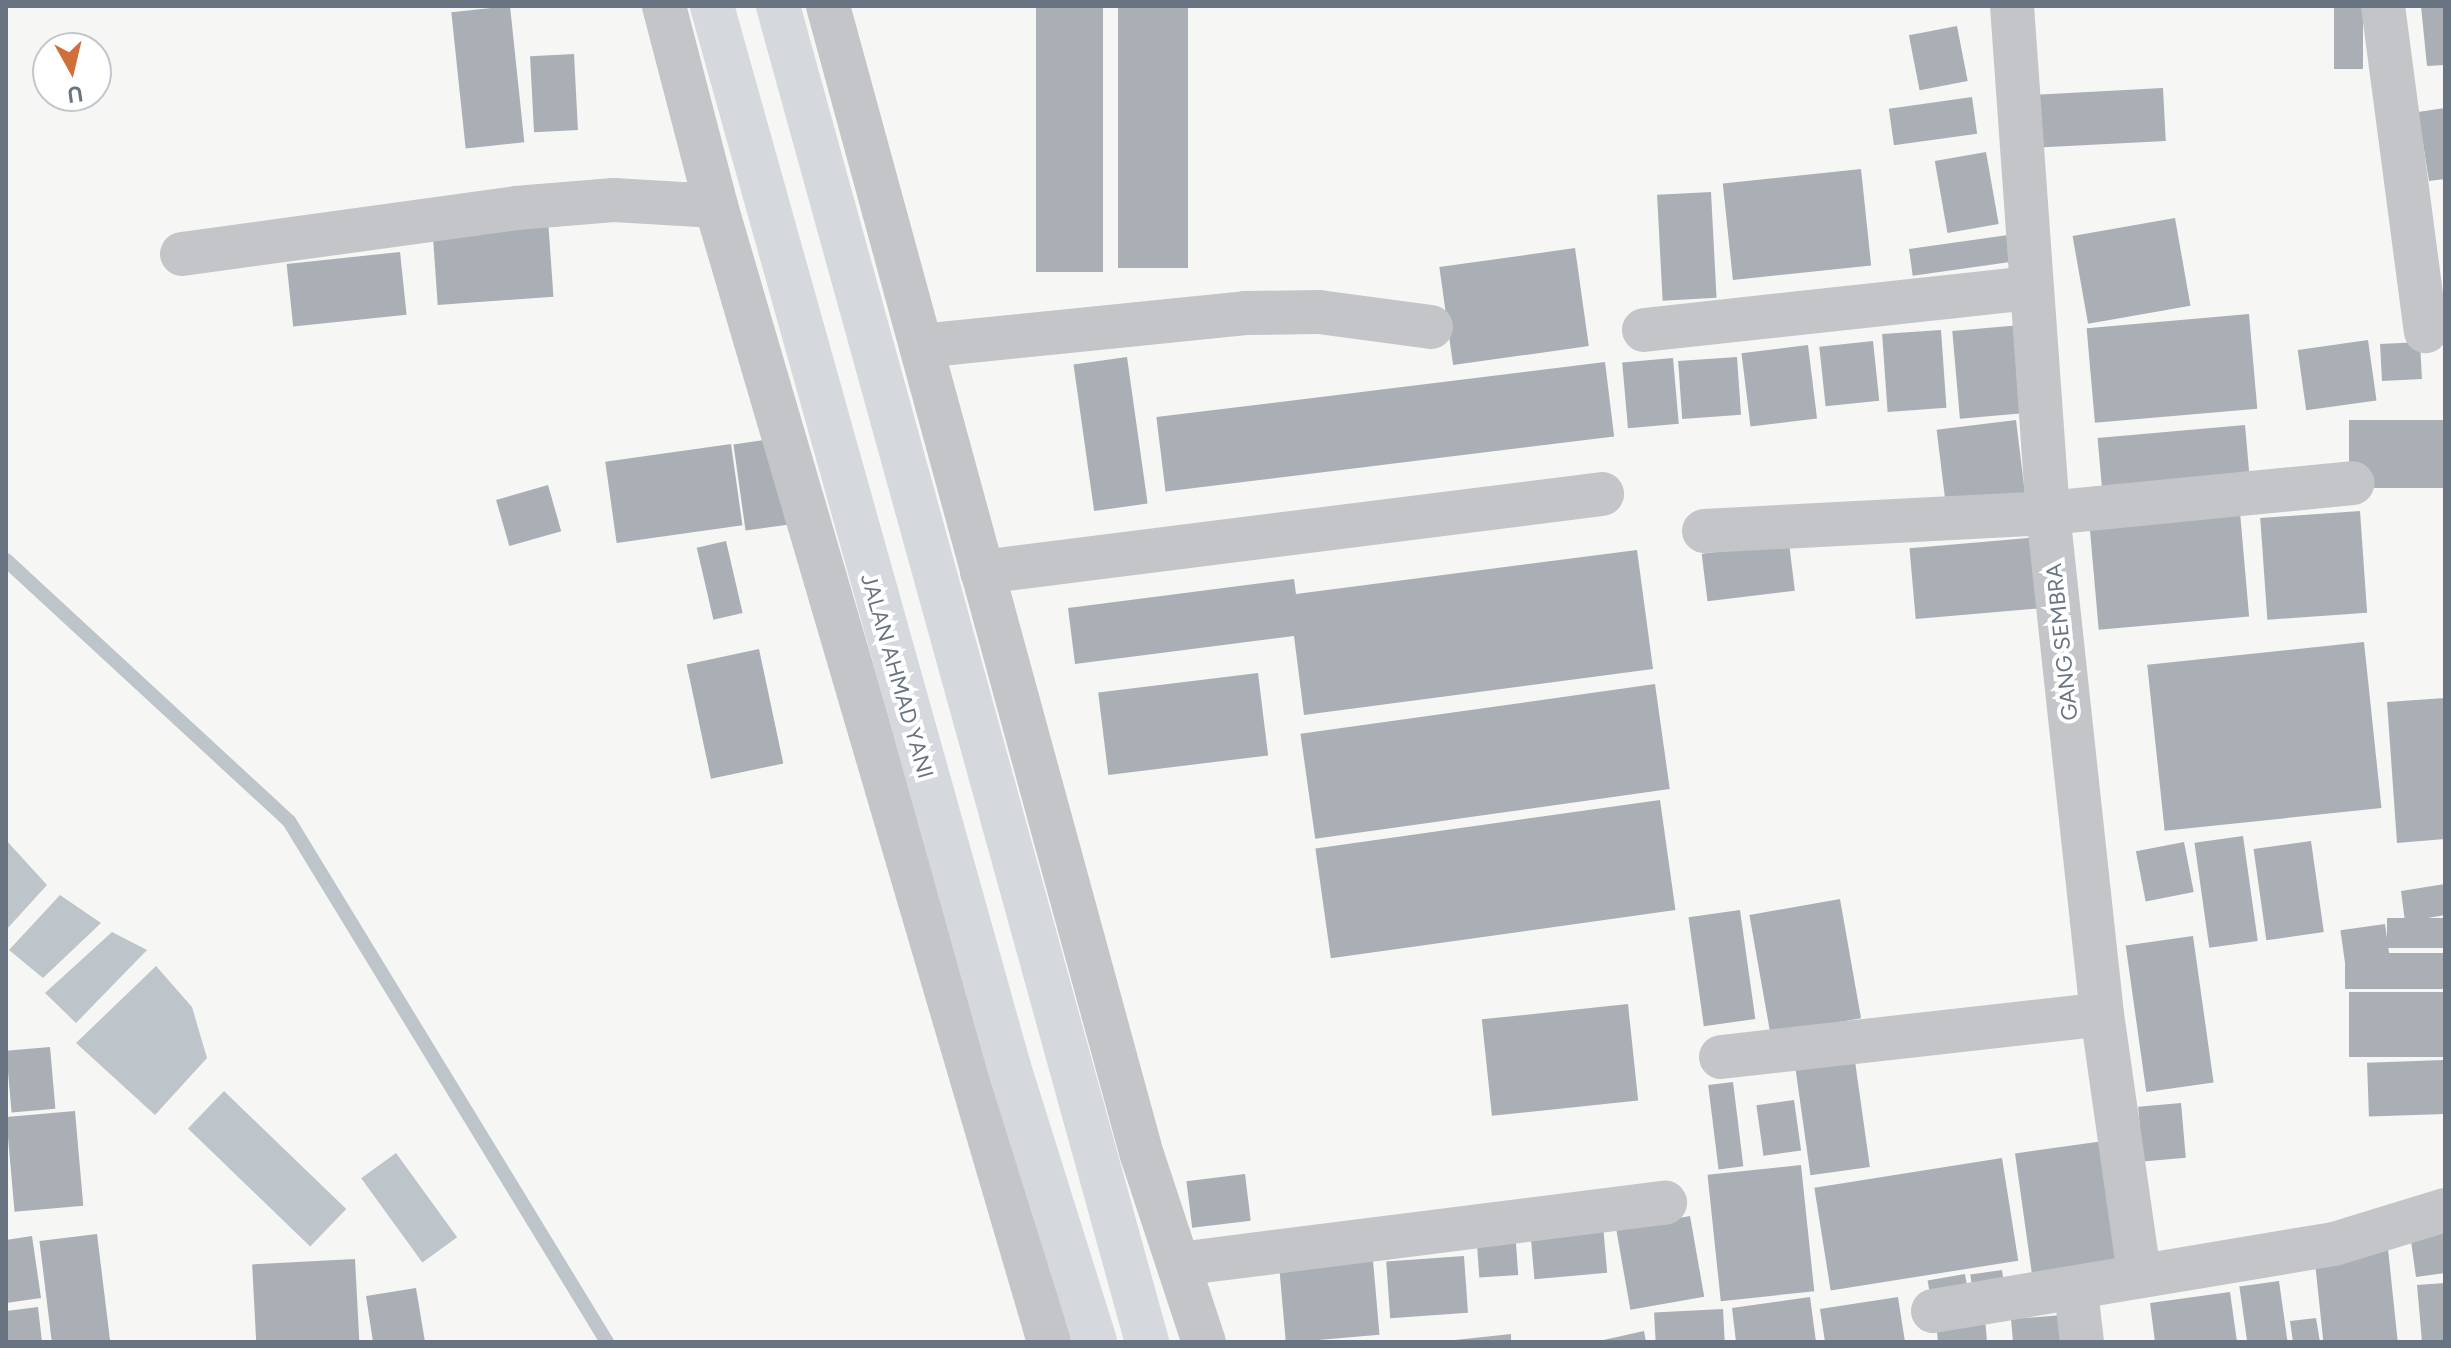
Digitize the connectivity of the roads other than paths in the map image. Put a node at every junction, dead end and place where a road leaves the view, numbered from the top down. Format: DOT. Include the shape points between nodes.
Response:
graph roads {
  1 [pos="664,6"];
  2 [pos="712,6"];
  3 [pos="778,6"];
  4 [pos="828,6"];
  5 [pos="2012,6"];
  6 [pos="2383,6"];
  7 [pos="716,206"];
  8 [pos="182,254"];
  9 [pos="2029,288"];
  10 [pos="1431,327"];
  11 [pos="1644,330"];
  12 [pos="2426,331"];
  13 [pos="921,346"];
  14 [pos="2353,483"];
  15 [pos="1602,494"];
  16 [pos="2048,513"];
  17 [pos="1704,531"];
  18 [pos="982,572"];
  19 [pos="2102,1014"];
  20 [pos="1721,1057"];
  21 [pos="1665,1203"];
  22 [pos="2445,1210"];
  23 [pos="1179,1264"];
  24 [pos="2139,1275"];
  25 [pos="2076,1291"];
  26 [pos="1933,1311"];
  27 [pos="1049,1342"];
  28 [pos="1095,1342"];
  29 [pos="1147,1342"];
  30 [pos="1204,1342"];
  31 [pos="2082,1342"];
  1 -- 7 [label="street"];
  2 -- 28 [label="highway, JALAN AHMAD YANI" via="1009,1067"];
  3 -- 29 [label="highway"];
  4 -- 13 [label="street"];
  5 -- 9 [label="street, GANG SEMBRA"];
  6 -- 12 [label="street"];
  7 -- 8 [label="street" via="614,200 516,208"];
  7 -- 27 [label="street"];
  9 -- 11 [label="street"];
  9 -- 16 [label="street, GANG SEMBRA"];
  10 -- 13 [label="street" via="1319,312 1245,313"];
  13 -- 18 [label="street"];
  14 -- 16 [label="street"];
  15 -- 18 [label="street"];
  16 -- 17 [label="street"];
  16 -- 19 [label="street, GANG SEMBRA"];
  18 -- 23 [label="street" via="1142,1155"];
  19 -- 20 [label="street"];
  19 -- 24 [label="street, GANG SEMBRA"];
  21 -- 23 [label="street"];
  22 -- 24 [label="street" via="2334,1244"];
  23 -- 30 [label="street"];
  24 -- 25 [label="street"];
  25 -- 26 [label="street"];
  25 -- 31 [label="street"];
}
